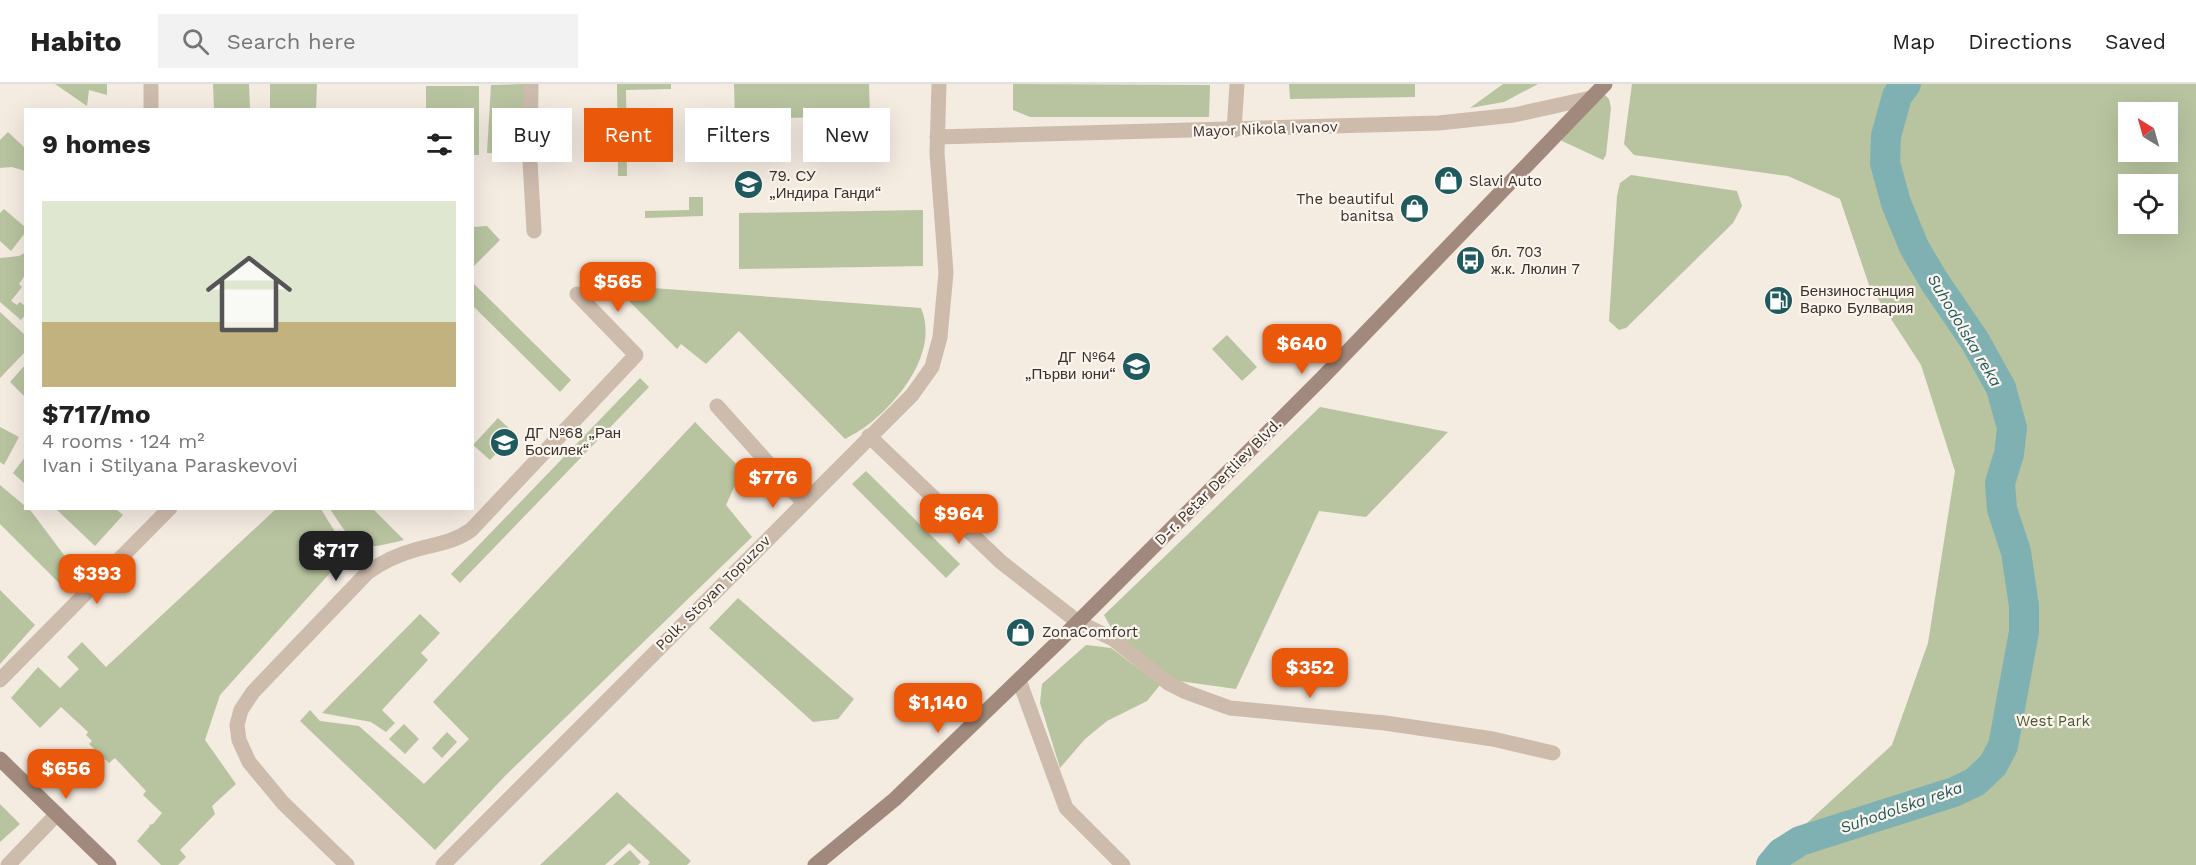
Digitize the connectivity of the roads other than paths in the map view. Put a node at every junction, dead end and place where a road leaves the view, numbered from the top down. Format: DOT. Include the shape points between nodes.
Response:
graph roads {
  1 [pos="151,84"];
  2 [pos="531,84"];
  3 [pos="939,84"];
  4 [pos="1237,84"];
  5 [pos="1605,84"];
  6 [pos="1591,98"];
  7 [pos="151,108"];
  8 [pos="1234,130"];
  9 [pos="938,137"];
  10 [pos="533,224"];
  11 [pos="577,294"];
  12 [pos="717,406"];
  13 [pos="869,436"];
  14 [pos="803,502"];
  15 [pos="168,510"];
  16 [pos="1078,622"];
  17 [pos="0,680"];
  18 [pos="1018,680"];
  19 [pos="1553,753"];
  20 [pos="0,759"];
  21 [pos="57,814"];
  22 [pos="8,865"];
  23 [pos="109,865"];
  24 [pos="347,865"];
  25 [pos="444,865"];
  26 [pos="815,865"];
  27 [pos="1123,865"];
  1 -- 7 [label="street"];
  2 -- 10 [label="street"];
  3 -- 9 [label="street, Polk. Stoyan Topuzov"];
  4 -- 8 [label="street"];
  5 -- 6 [label="main road, D-r. Petar Dertliev Blvd."];
  6 -- 8 [label="street, Mayor Nikola Ivanov" via="1514,115 1439,123"];
  6 -- 16 [label="main road, D-r. Petar Dertliev Blvd." via="1322,378"];
  8 -- 9 [label="street, Mayor Nikola Ivanov"];
  9 -- 13 [label="street, Polk. Stoyan Topuzov" via="946,273 940,337 932,367 912,395"];
  11 -- 24 [label="street" via="636,355 471,530 448,543 397,556 367,573 253,692 238,717 237,732 249,762"];
  12 -- 14 [label="street"];
  13 -- 14 [label="street, Polk. Stoyan Topuzov"];
  13 -- 16 [label="street" via="1001,562"];
  14 -- 25 [label="street, Polk. Stoyan Topuzov"];
  15 -- 17 [label="street"];
  16 -- 18 [label="main road, D-r. Petar Dertliev Blvd."];
  16 -- 19 [label="street" via="1113,639 1168,683 1230,708 1385,723 1493,739"];
  18 -- 26 [label="main road, D-r. Petar Dertliev Blvd." via="895,799"];
  18 -- 27 [label="street" via="1066,808"];
  20 -- 21 [label="main road"];
  21 -- 22 [label="street"];
  21 -- 23 [label="main road"];
}
